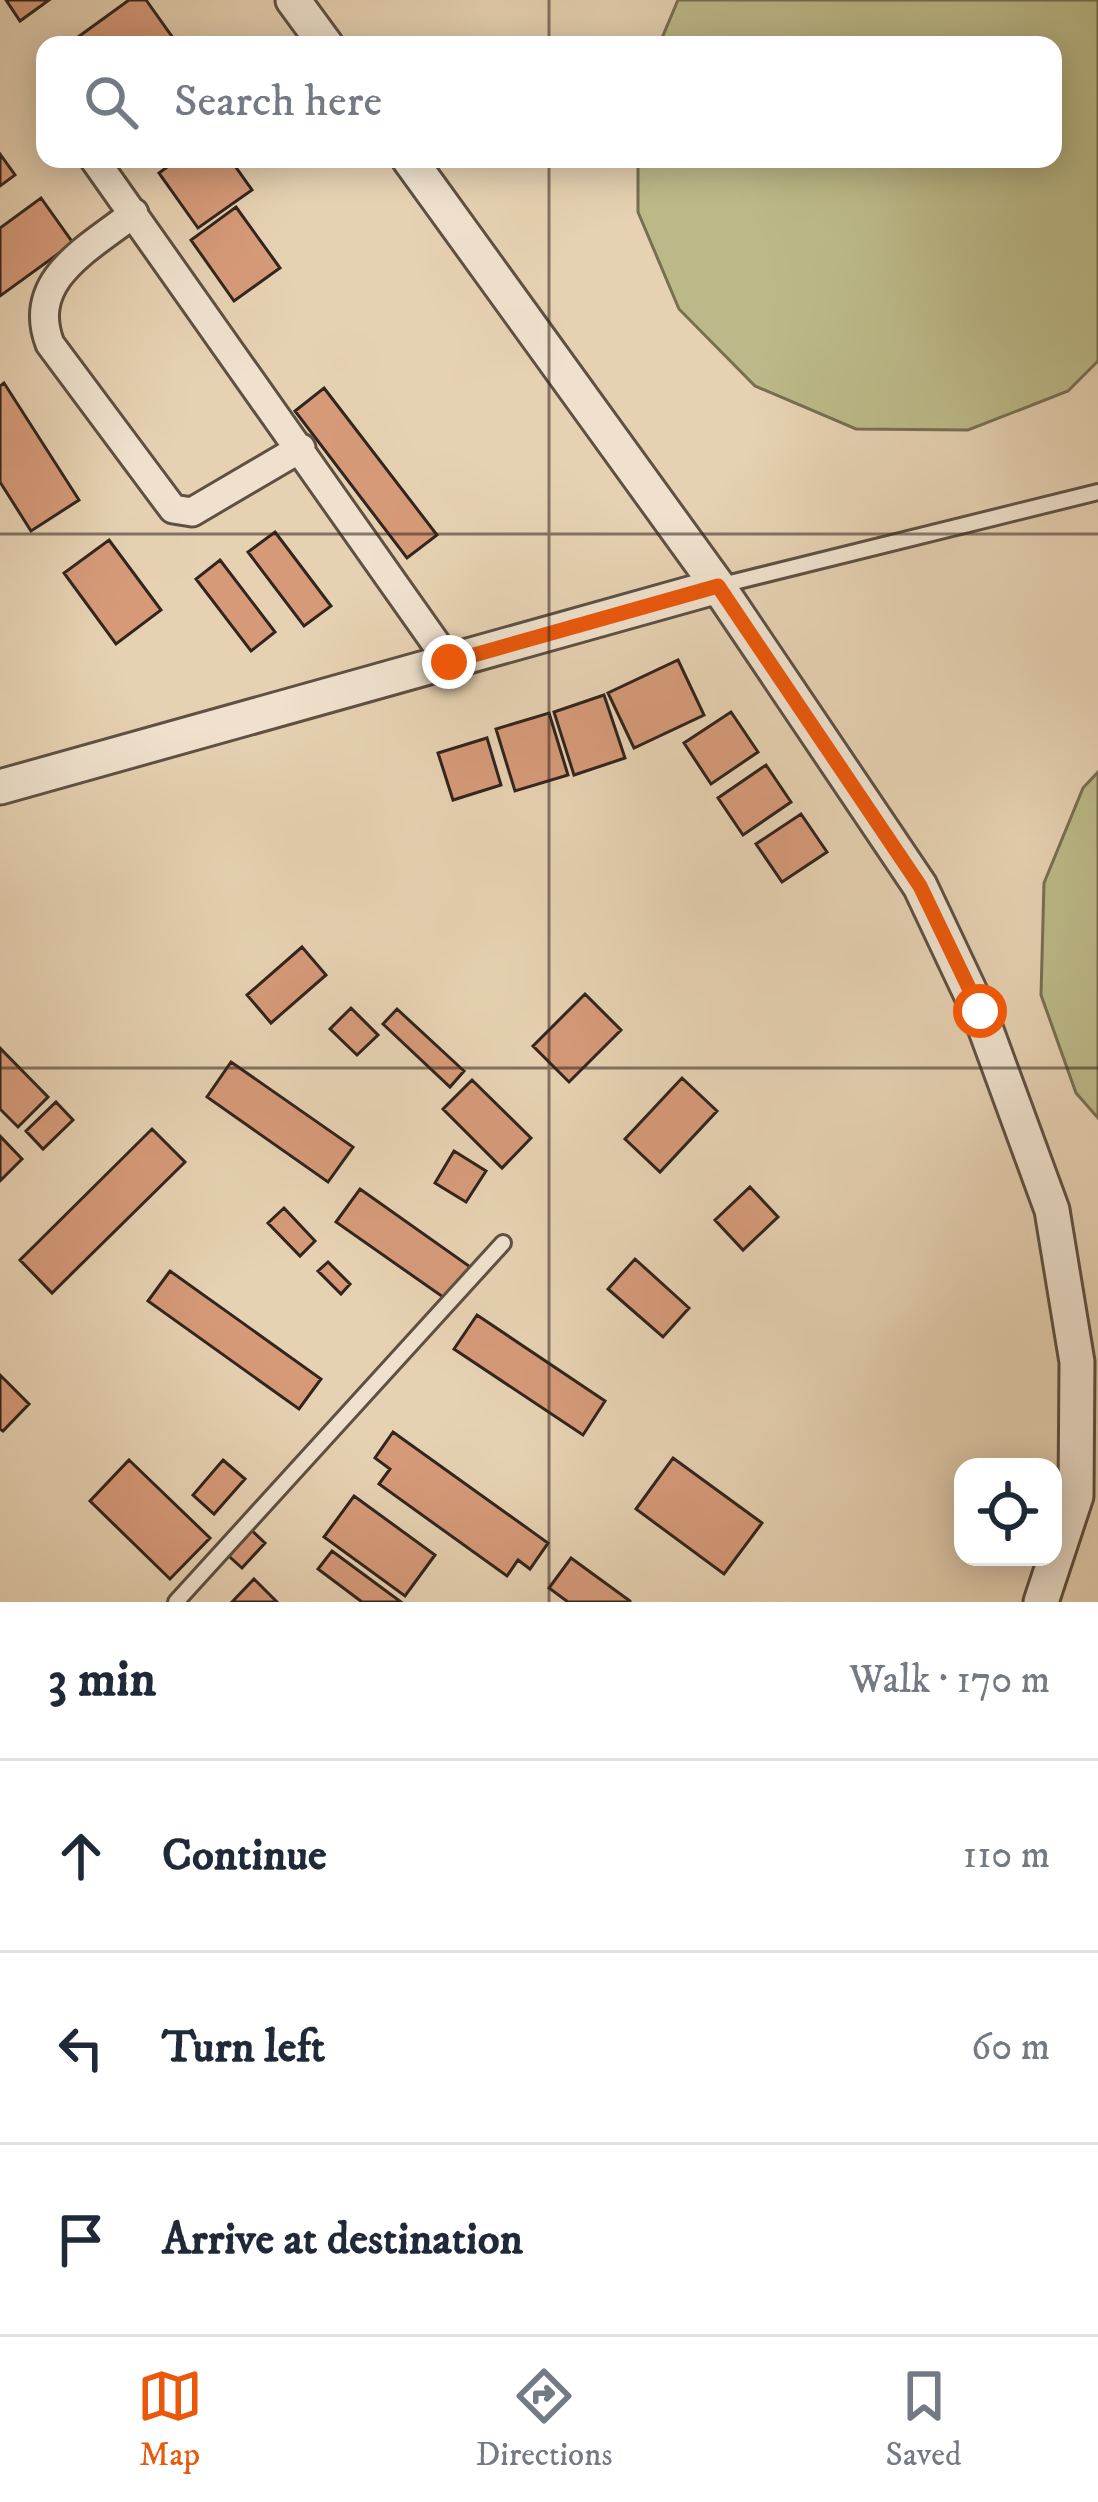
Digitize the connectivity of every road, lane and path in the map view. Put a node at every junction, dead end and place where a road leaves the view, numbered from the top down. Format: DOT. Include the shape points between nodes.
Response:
graph roads {
  1 [pos="293,0"];
  2 [pos="319,36"];
  3 [pos="101,168"];
  4 [pos="416,168"];
  5 [pos="134,213"];
  6 [pos="301,448"];
  7 [pos="1098,492"];
  8 [pos="718,586"];
  9 [pos="449,662"];
  10 [pos="0,787"];
  11 [pos="503,1243"];
  12 [pos="1087,1494"];
  13 [pos="176,1602"];
  14 [pos="1041,1602"];
  1 -- 2 [label="street"];
  3 -- 5 [label="street"];
  4 -- 8 [label="street"];
  5 -- 6 [label="street"];
  5 -- 6 [label="street" via="60,272 41,321 50,344 173,509 192,512"];
  6 -- 9 [label="street"];
  7 -- 8 [label="lane"];
  8 -- 9 [label="street"];
  8 -- 12 [label="street" via="920,886 980,1011 1052,1210 1077,1362"];
  9 -- 10 [label="street"];
  11 -- 13 [label="lane"];
  12 -- 14 [label="street"];
}
